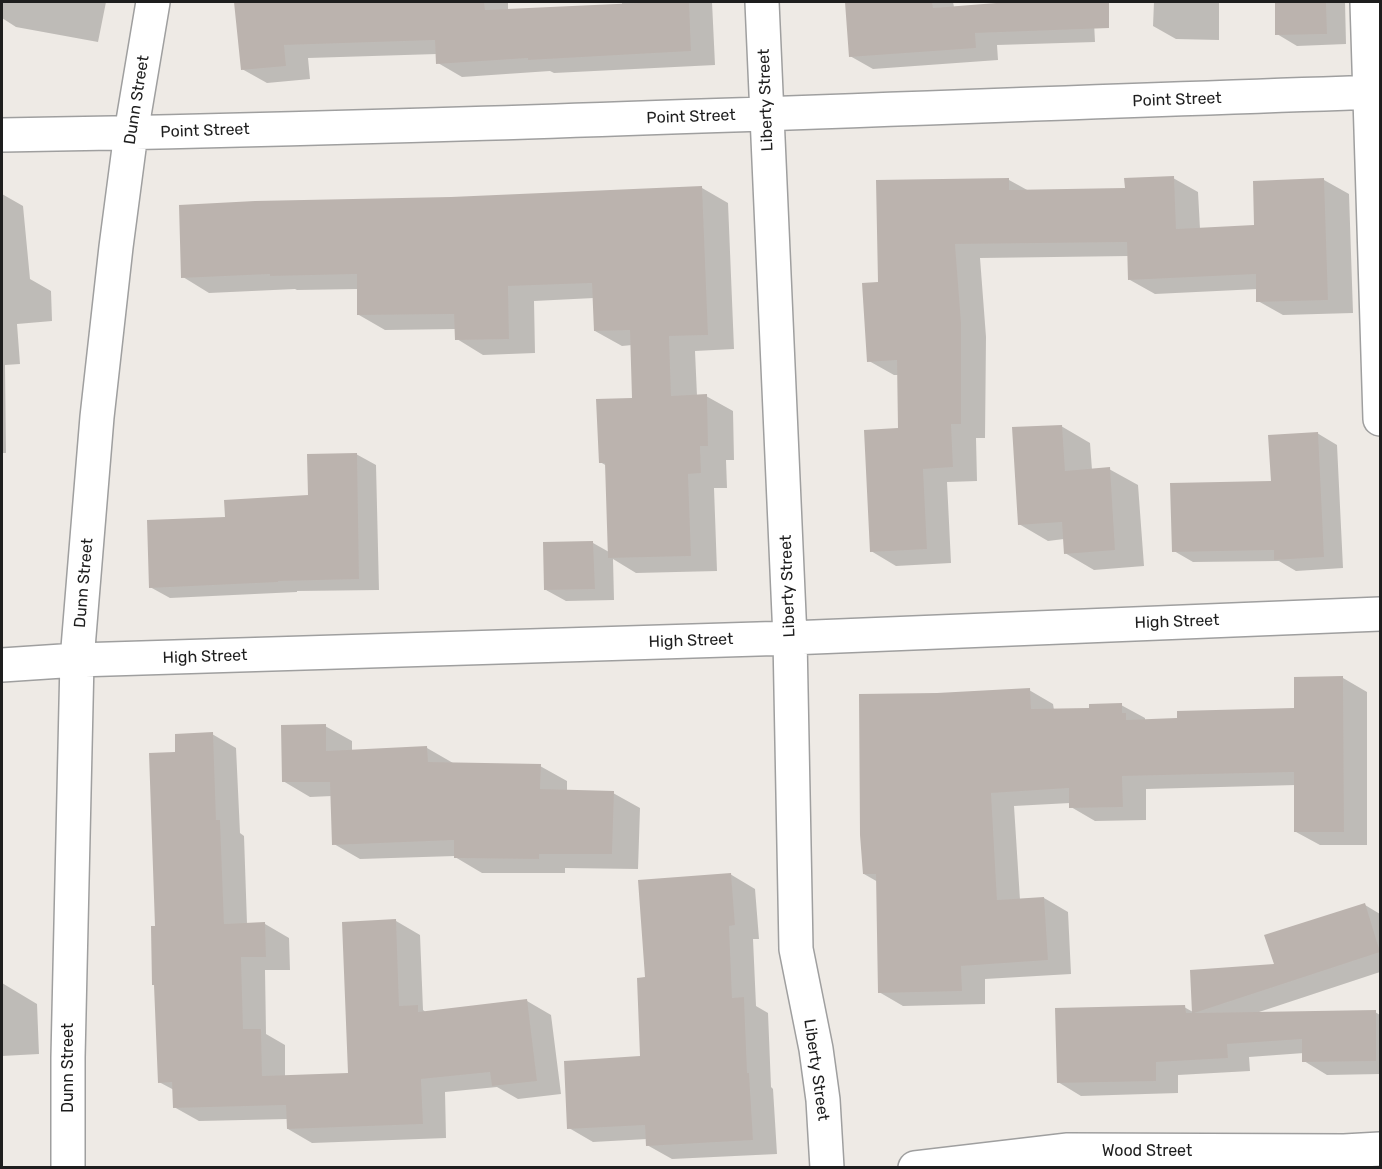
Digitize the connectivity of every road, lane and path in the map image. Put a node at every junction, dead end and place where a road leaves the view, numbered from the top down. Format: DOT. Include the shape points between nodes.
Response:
graph roads {
  1 [pos="153,2"];
  2 [pos="762,2"];
  3 [pos="1367,2"];
  4 [pos="1375,92"];
  5 [pos="766,115"];
  6 [pos="131,133"];
  7 [pos="2,135"];
  8 [pos="1380,419"];
  9 [pos="1380,615"];
  10 [pos="790,638"];
  11 [pos="77,660"];
  12 [pos="2,665"];
  13 [pos="1380,1149"];
  14 [pos="68,1167"];
  15 [pos="826,1167"];
  16 [pos="915,1167"];
  1 -- 6 [label="street, Dunn Street"];
  2 -- 5 [label="street, Liberty Street"];
  3 -- 4 [label="street"];
  4 -- 5 [label="street, Point Street"];
  4 -- 8 [label="street"];
  5 -- 6 [label="street, Point Street"];
  5 -- 10 [label="street, Liberty Street"];
  6 -- 7 [label="street, Point Street"];
  6 -- 11 [label="street, Dunn Street" via="98,417"];
  9 -- 10 [label="street, High Street"];
  10 -- 11 [label="street, High Street"];
  10 -- 15 [label="street, Liberty Street" via="796,949 816,1049"];
  11 -- 12 [label="street, High Street"];
  11 -- 14 [label="street, Dunn Street"];
  13 -- 16 [label="street, Wood Street" via="1068,1150"];
}
